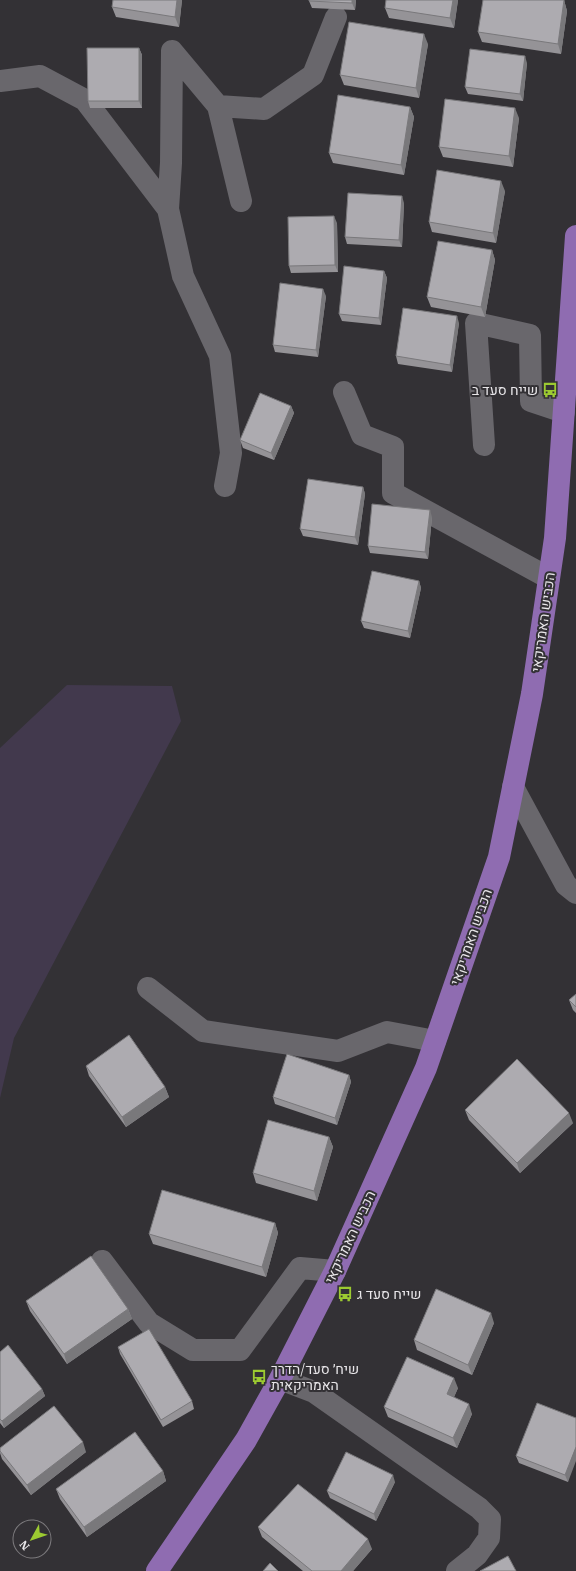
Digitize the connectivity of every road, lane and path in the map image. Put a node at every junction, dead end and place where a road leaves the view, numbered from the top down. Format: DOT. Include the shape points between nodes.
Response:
graph roads {
  1 [pos="336,17"];
  2 [pos="0,82"];
  3 [pos="218,106"];
  4 [pos="241,201"];
  5 [pos="168,209"];
  6 [pos="576,236"];
  7 [pos="573,327"];
  8 [pos="344,392"];
  9 [pos="564,412"];
  10 [pos="484,445"];
  11 [pos="225,486"];
  12 [pos="549,578"];
  13 [pos="513,787"];
  14 [pos="576,893"];
  15 [pos="148,988"];
  16 [pos="435,1042"];
  17 [pos="102,1261"];
  18 [pos="335,1271"];
  19 [pos="280,1379"];
  20 [pos="157,1571"];
  21 [pos="457,1571"];
  1 -- 3 [label="street" via="313,76 264,109"];
  2 -- 5 [label="street" via="40,76 85,100"];
  3 -- 4 [label="street"];
  3 -- 5 [label="street" via="172,51"];
  5 -- 11 [label="street" via="183,276 220,356 231,453"];
  6 -- 7 [label="main road, הכביש האמריקאי"];
  7 -- 9 [label="main road, הכביש האמריקאי"];
  8 -- 12 [label="street" via="362,435 393,447 393,493"];
  9 -- 10 [label="street" via="530,401 530,335 476,323"];
  9 -- 12 [label="main road, הכביש האמריקאי" via="555,538"];
  12 -- 13 [label="main road, הכביש האמריקאי" via="532,694"];
  13 -- 14 [label="street" via="566,885"];
  13 -- 16 [label="main road, הכביש האמריקאי" via="499,857"];
  15 -- 16 [label="street" via="203,1032 338,1051 387,1032"];
  16 -- 18 [label="main road, הכביש האמריקאי" via="426,1068"];
  17 -- 18 [label="street" via="149,1323 193,1350 240,1350 300,1268"];
  18 -- 19 [label="main road, הכביש האמריקאי"];
  19 -- 20 [label="main road, הכביש האמריקאי" via="246,1440"];
  19 -- 21 [label="street" via="314,1392 479,1508 490,1519 489,1538 477,1555"];
}
